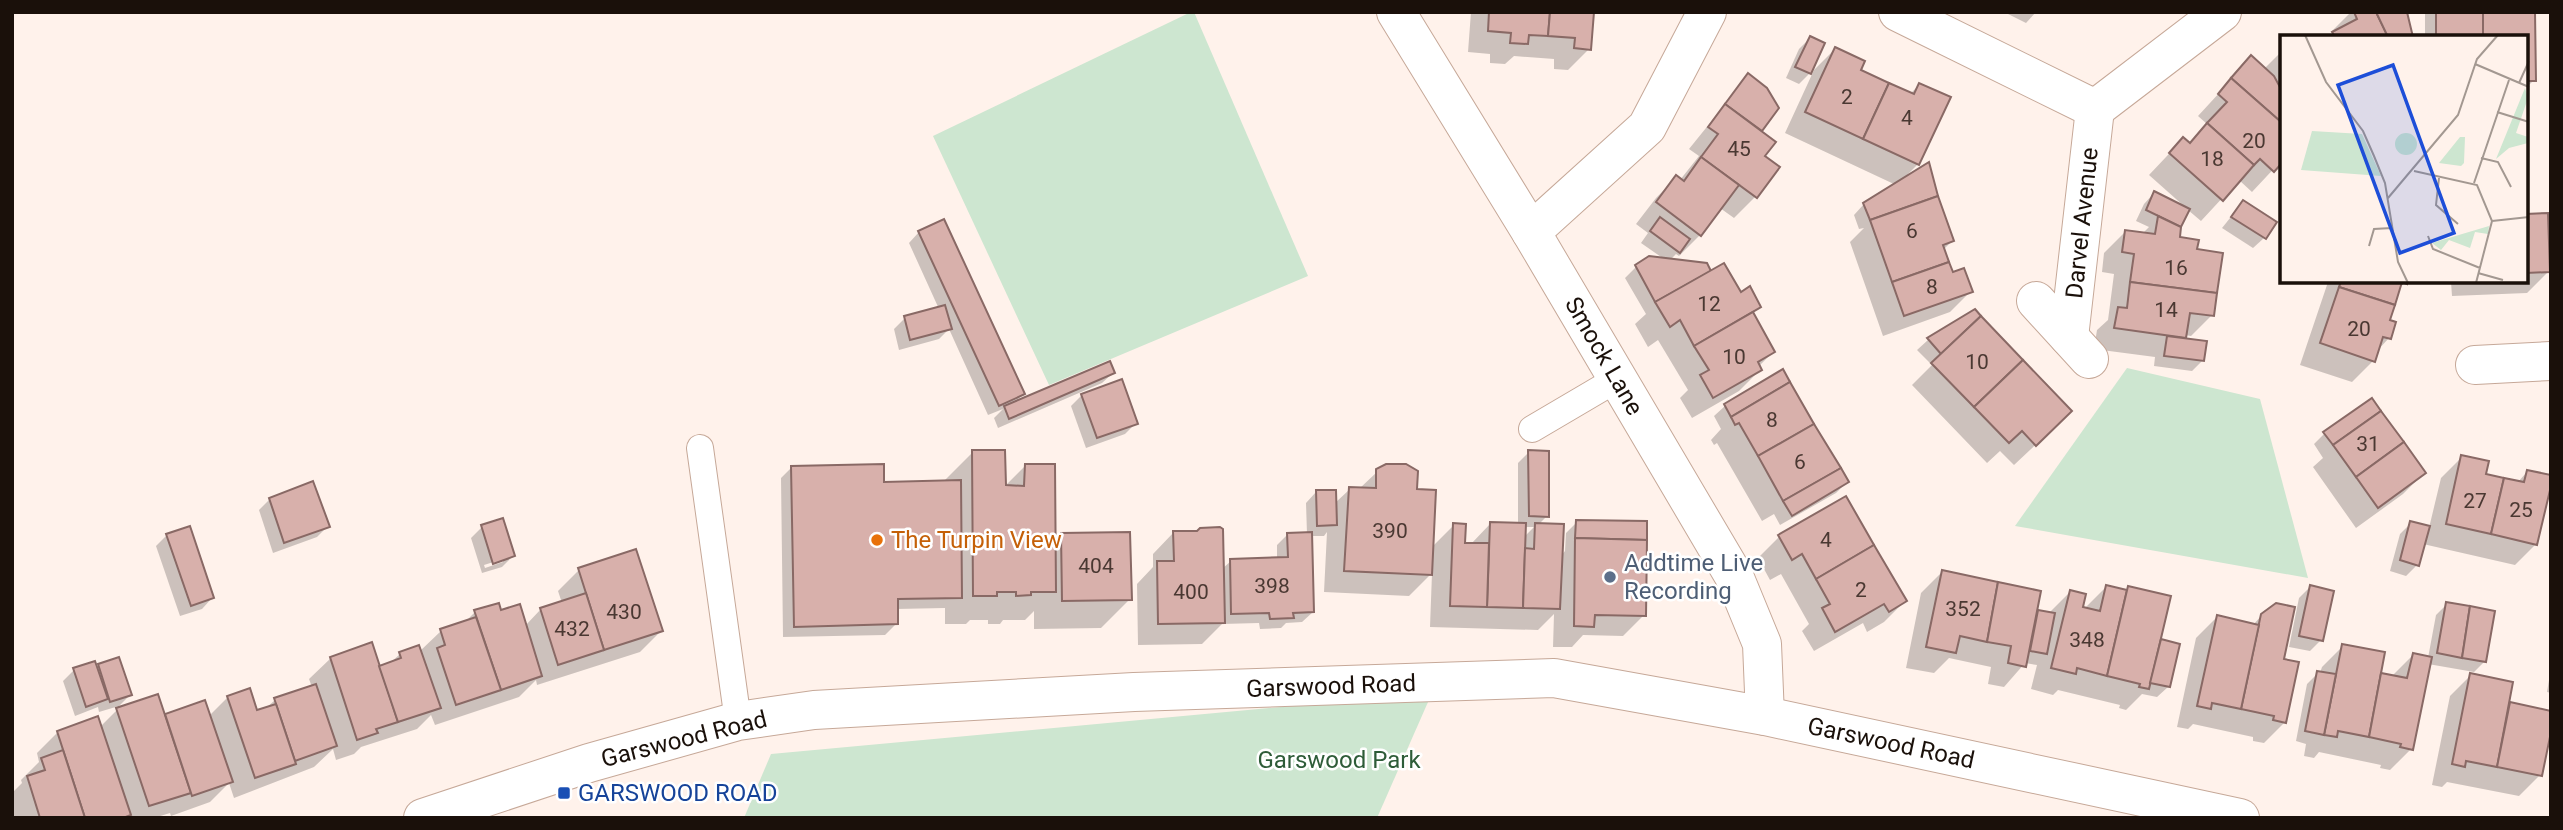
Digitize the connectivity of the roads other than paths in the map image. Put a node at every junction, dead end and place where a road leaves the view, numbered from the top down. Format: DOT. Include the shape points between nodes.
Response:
graph roads {
  1 [pos="1396,12"];
  2 [pos="1707,12"];
  3 [pos="1898,12"];
  4 [pos="2222,12"];
  5 [pos="2095,109"];
  6 [pos="1531,232"];
  7 [pos="2036,302"];
  8 [pos="2551,361"];
  9 [pos="2475,365"];
  10 [pos="1618,379"];
  11 [pos="1532,429"];
  12 [pos="700,448"];
  13 [pos="1765,716"];
  14 [pos="738,721"];
  15 [pos="2186,813"];
  16 [pos="423,818"];
  17 [pos="2240,818"];
  1 -- 6 [label="street, Smock Lane"];
  2 -- 6 [label="street" via="1647,127"];
  3 -- 5 [label="street"];
  4 -- 5 [label="street"];
  5 -- 7 [label="street, Darvel Avenue" via="2079,348"];
  6 -- 10 [label="street, Smock Lane"];
  8 -- 9 [label="street"];
  10 -- 11 [label="lane"];
  10 -- 13 [label="street, Smock Lane" via="1734,576 1762,644"];
  12 -- 14 [label="lane"];
  13 -- 14 [label="street, Garswood Road" via="1554,678 1134,692 814,710"];
  13 -- 15 [label="street, Garswood Road"];
  14 -- 16 [label="street, Garswood Road" via="589,763"];
  15 -- 17 [label="street, Garswood Road"];
}
